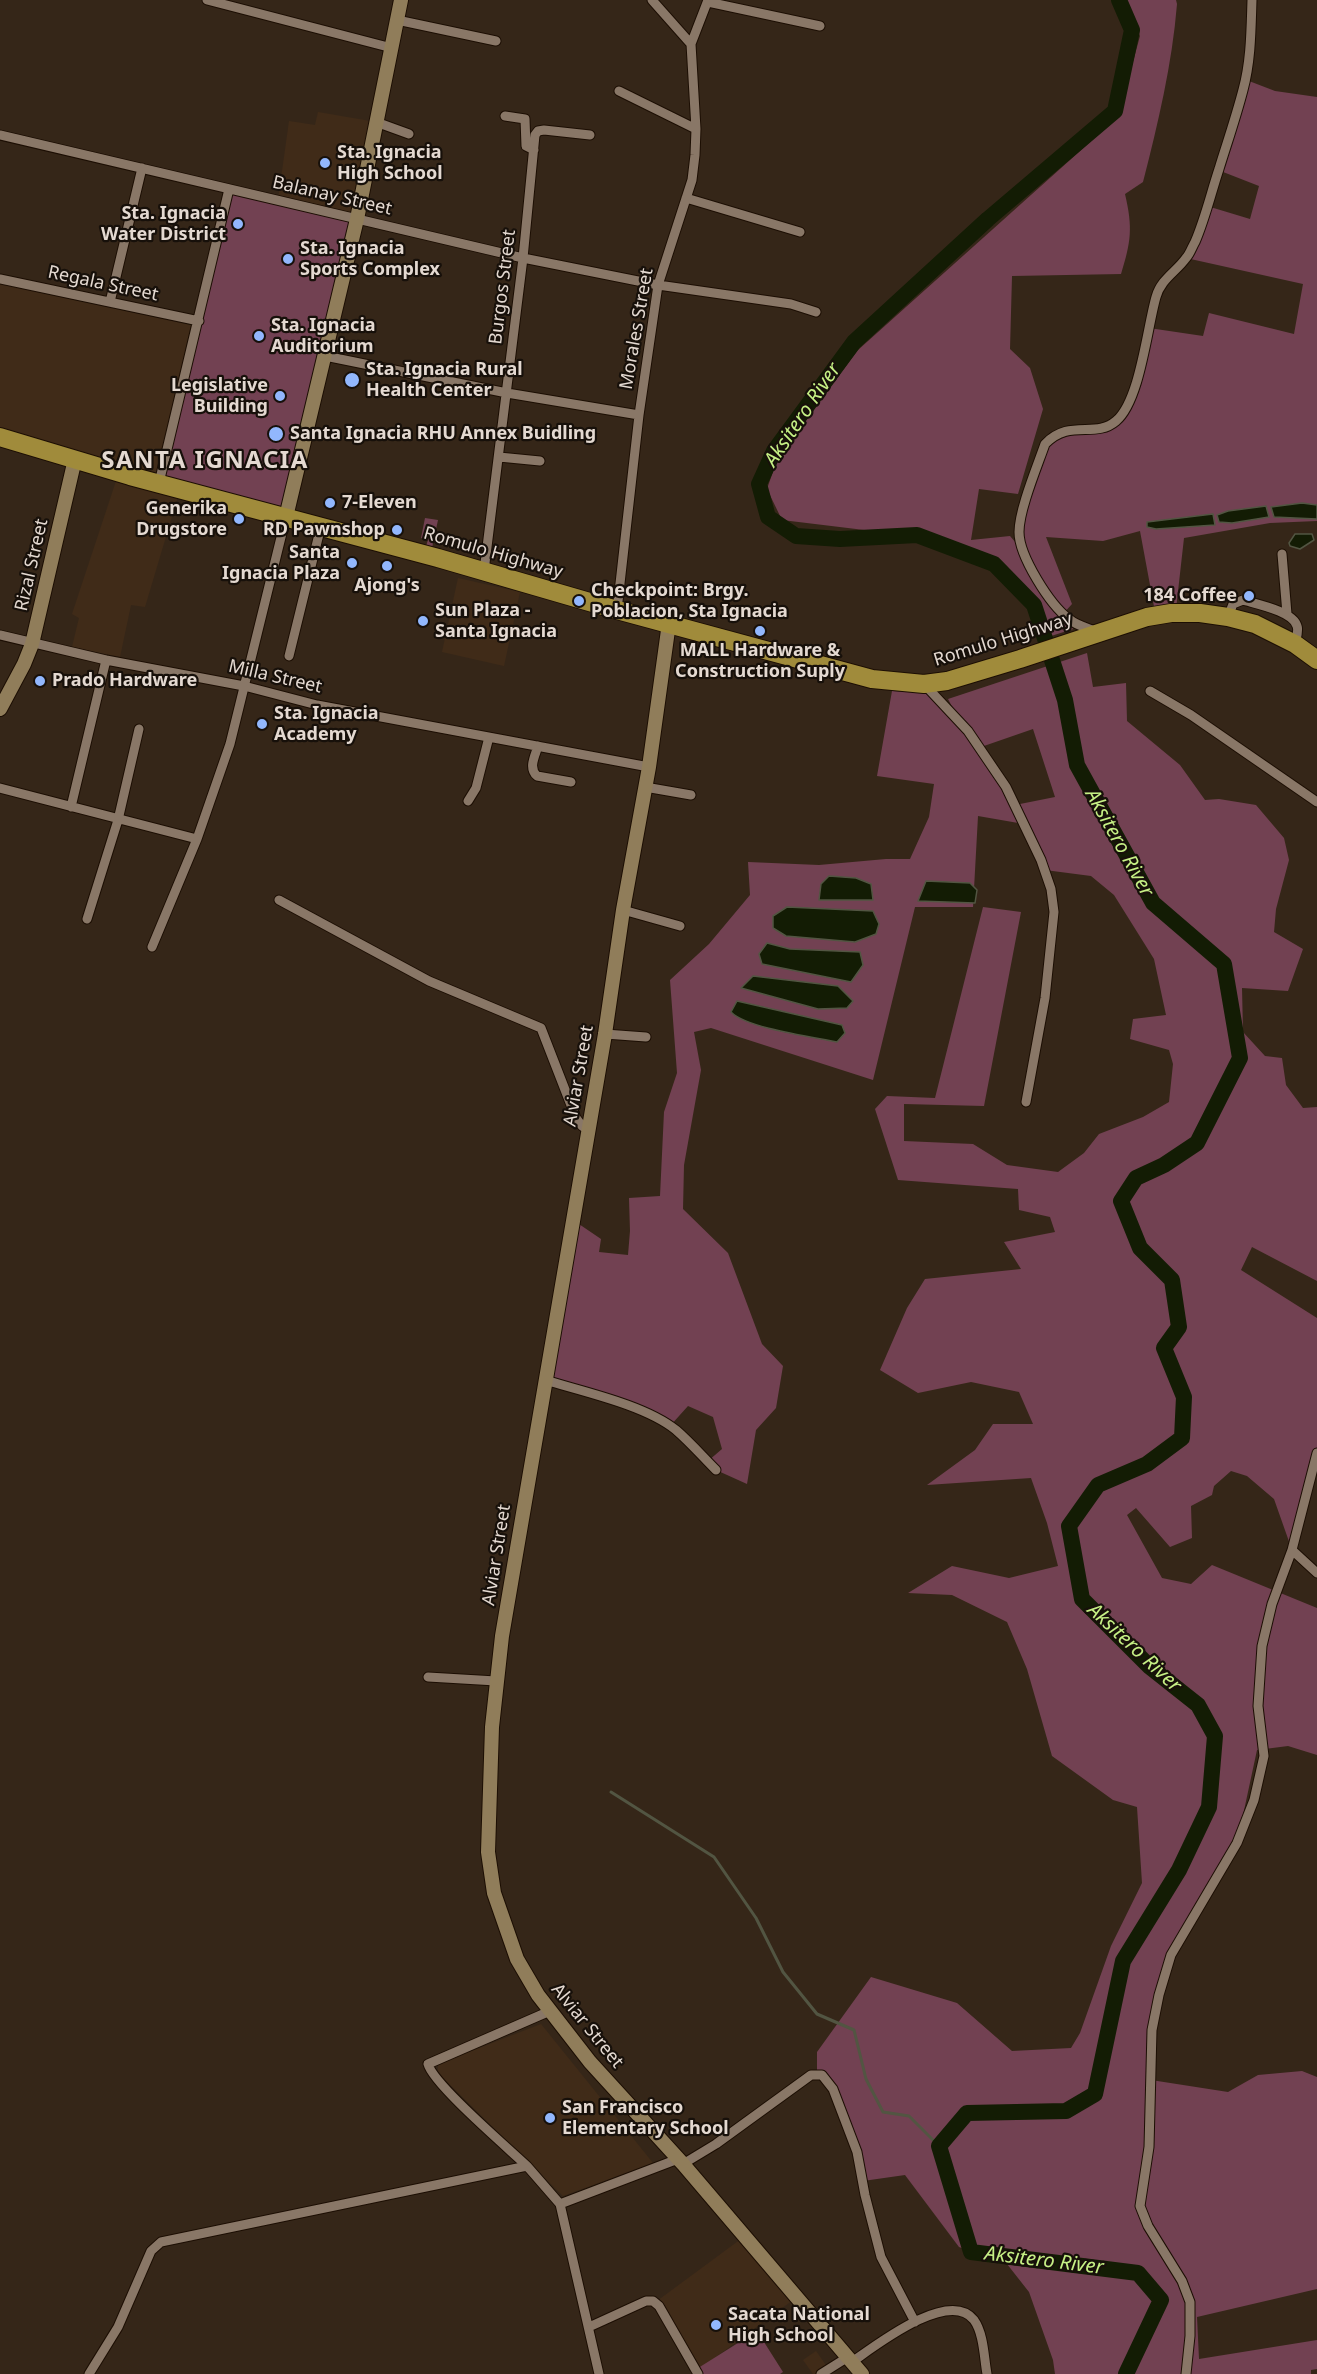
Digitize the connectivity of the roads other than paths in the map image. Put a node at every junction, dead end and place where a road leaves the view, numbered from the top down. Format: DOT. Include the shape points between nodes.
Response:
graph roads {
  1 [pos="207,0"];
  2 [pos="401,0"];
  3 [pos="652,0"];
  4 [pos="1252,0"];
  5 [pos="708,1"];
  6 [pos="397,20"];
  7 [pos="820,26"];
  8 [pos="496,41"];
  9 [pos="691,44"];
  10 [pos="392,48"];
  11 [pos="619,90"];
  12 [pos="505,116"];
  13 [pos="376,122"];
  14 [pos="696,129"];
  15 [pos="409,134"];
  16 [pos="0,135"];
  17 [pos="590,135"];
  18 [pos="534,150"];
  19 [pos="142,168"];
  20 [pos="230,189"];
  21 [pos="686,198"];
  22 [pos="357,219"];
  23 [pos="800,232"];
  24 [pos="523,258"];
  25 [pos="0,279"];
  26 [pos="658,285"];
  27 [pos="110,302"];
  28 [pos="816,312"];
  29 [pos="199,321"];
  30 [pos="325,356"];
  31 [pos="507,393"];
  32 [pos="639,415"];
  33 [pos="0,437"];
  34 [pos="499,457"];
  35 [pos="75,459"];
  36 [pos="540,461"];
  37 [pos="159,483"];
  38 [pos="286,517"];
  39 [pos="321,526"];
  40 [pos="1282,554"];
  41 [pos="484,571"];
  42 [pos="618,610"];
  43 [pos="1287,614"];
  44 [pos="1228,617"];
  45 [pos="669,623"];
  46 [pos="1095,634"];
  47 [pos="0,635"];
  48 [pos="32,644"];
  49 [pos="1296,644"];
  50 [pos="289,656"];
  51 [pos="106,660"];
  52 [pos="1317,660"];
  53 [pos="924,684"];
  54 [pos="244,686"];
  55 [pos="1150,691"];
  56 [pos="0,709"];
  57 [pos="139,729"];
  58 [pos="489,737"];
  59 [pos="538,746"];
  60 [pos="649,767"];
  61 [pos="571,782"];
  62 [pos="645,787"];
  63 [pos="0,788"];
  64 [pos="692,795"];
  65 [pos="468,801"];
  66 [pos="1317,802"];
  67 [pos="71,807"];
  68 [pos="118,820"];
  69 [pos="197,839"];
  70 [pos="279,900"];
  71 [pos="623,910"];
  72 [pos="87,919"];
  73 [pos="680,926"];
  74 [pos="152,947"];
  75 [pos="605,1034"];
  76 [pos="646,1037"];
  77 [pos="1026,1102"];
  78 [pos="588,1130"];
  79 [pos="545,1380"];
  80 [pos="1317,1453"];
  81 [pos="716,1470"];
  82 [pos="1292,1550"];
  83 [pos="1317,1573"];
  84 [pos="428,1677"];
  85 [pos="496,1681"];
  86 [pos="550,2011"];
  87 [pos="681,2162"];
  88 [pos="527,2166"];
  89 [pos="560,2204"];
  90 [pos="915,2322"];
  91 [pos="589,2327"];
  92 [pos="850,2360"];
  93 [pos="89,2374"];
  94 [pos="600,2374"];
  95 [pos="698,2374"];
  96 [pos="821,2374"];
  97 [pos="862,2374"];
  98 [pos="987,2374"];
  99 [pos="1186,2374"];
  1 -- 10 [label="street"];
  2 -- 6 [label="street"];
  3 -- 9 [label="street"];
  4 -- 46 [label="street" via="1249,57 1240,99 1196,240 1157,295 1124,412 1102,428 1068,430 1045,444 1022,514 1019,533 1030,566 1062,614"];
  5 -- 7 [label="street"];
  5 -- 9 [label="street"];
  6 -- 8 [label="street"];
  6 -- 10 [label="street"];
  9 -- 14 [label="street, Morales Street"];
  10 -- 13 [label="street"];
  11 -- 14 [label="street"];
  12 -- 18 [label="street" via="525,118 526,146"];
  13 -- 15 [label="street"];
  13 -- 22 [label="street"];
  14 -- 21 [label="street, Morales Street" via="694,167"];
  16 -- 19 [label="street, Balanay Street"];
  17 -- 18 [label="street" via="538,130"];
  18 -- 24 [label="street, Burgos Street"];
  19 -- 20 [label="street, Balanay Street"];
  19 -- 27 [label="street"];
  20 -- 22 [label="street, Balanay Street"];
  20 -- 29 [label="street"];
  21 -- 23 [label="street"];
  21 -- 26 [label="street, Morales Street"];
  22 -- 24 [label="street, Balanay Street"];
  22 -- 30 [label="street"];
  24 -- 26 [label="street, Balanay Street"];
  24 -- 31 [label="street, Burgos Street"];
  25 -- 27 [label="street, Regala Street"];
  26 -- 28 [label="street, Balanay Street" via="783,303"];
  26 -- 32 [label="street, Morales Street"];
  27 -- 29 [label="street, Regala Street"];
  29 -- 37 [label="street"];
  30 -- 31 [label="street"];
  30 -- 38 [label="street"];
  31 -- 32 [label="street"];
  31 -- 34 [label="street, Burgos Street"];
  32 -- 42 [label="street, Morales Street"];
  33 -- 35 [label="highway, Romulo Highway"];
  34 -- 36 [label="street"];
  34 -- 41 [label="street, Burgos Street"];
  35 -- 37 [label="highway, Romulo Highway"];
  35 -- 48 [label="street, Rizal Street"];
  37 -- 38 [label="highway, Romulo Highway"];
  38 -- 39 [label="highway, Romulo Highway"];
  38 -- 54 [label="street"];
  39 -- 41 [label="highway, Romulo Highway"];
  39 -- 50 [label="street"];
  40 -- 43 [label="street"];
  41 -- 42 [label="highway, Romulo Highway"];
  42 -- 45 [label="highway, Romulo Highway"];
  43 -- 44 [label="street" via="1243,600 1233,604"];
  43 -- 49 [label="street" via="1298,627"];
  44 -- 46 [label="highway, Romulo Highway" via="1171,613"];
  44 -- 49 [label="highway, Romulo Highway" via="1256,624"];
  45 -- 53 [label="highway, Romulo Highway" via="872,680"];
  45 -- 60 [label="street, Alviar Street"];
  46 -- 53 [label="highway, Romulo Highway" via="966,676"];
  47 -- 48 [label="street, Milla Street"];
  48 -- 51 [label="street, Milla Street"];
  48 -- 56 [label="street, Rizal Street"];
  49 -- 52 [label="highway, Romulo Highway"];
  51 -- 54 [label="street, Milla Street"];
  51 -- 67 [label="street"];
  53 -- 77 [label="street" via="968,731 1006,787 1051,889 1054,912 1045,998"];
  54 -- 58 [label="street, Milla Street" via="317,705"];
  54 -- 69 [label="street" via="230,744"];
  55 -- 66 [label="street"];
  57 -- 68 [label="street"];
  58 -- 59 [label="street, Milla Street"];
  58 -- 65 [label="street" via="477,788"];
  59 -- 60 [label="street, Milla Street"];
  59 -- 61 [label="street" via="533,773"];
  60 -- 62 [label="street, Alviar Street"];
  62 -- 64 [label="street"];
  62 -- 71 [label="street, Alviar Street"];
  63 -- 67 [label="street"];
  67 -- 68 [label="street"];
  68 -- 69 [label="street"];
  68 -- 72 [label="street"];
  69 -- 74 [label="street"];
  70 -- 78 [label="street" via="429,981 541,1028 576,1118"];
  71 -- 73 [label="street"];
  71 -- 75 [label="street, Alviar Street"];
  75 -- 76 [label="street"];
  75 -- 78 [label="street, Alviar Street"];
  78 -- 79 [label="street, Alviar Street"];
  79 -- 81 [label="street" via="659,1419"];
  79 -- 85 [label="street, Alviar Street"];
  80 -- 82 [label="street"];
  82 -- 83 [label="street"];
  82 -- 99 [label="street" via="1262,1646 1258,1706 1263,1756 1254,1800 1236,1843 1171,1955 1152,2030 1149,2147 1140,2206 1190,2302"];
  84 -- 85 [label="street"];
  85 -- 86 [label="street, Alviar Street" via="489,1800 490,1875 517,1959"];
  86 -- 87 [label="street, Alviar Street" via="590,2062"];
  86 -- 88 [label="street" via="428,2064 456,2100"];
  87 -- 89 [label="street"];
  87 -- 90 [label="street" via="722,2140 811,2075 822,2075 833,2089 857,2152 881,2257"];
  87 -- 92 [label="street, Alviar Street"];
  88 -- 89 [label="street"];
  88 -- 93 [label="street" via="161,2242 151,2251 122,2319"];
  89 -- 91 [label="street"];
  90 -- 92 [label="street"];
  90 -- 98 [label="street" via="946,2311 966,2313 977,2325"];
  91 -- 94 [label="street"];
  91 -- 95 [label="street" via="653,2301"];
  92 -- 96 [label="street"];
  92 -- 97 [label="street, Alviar Street"];
}
